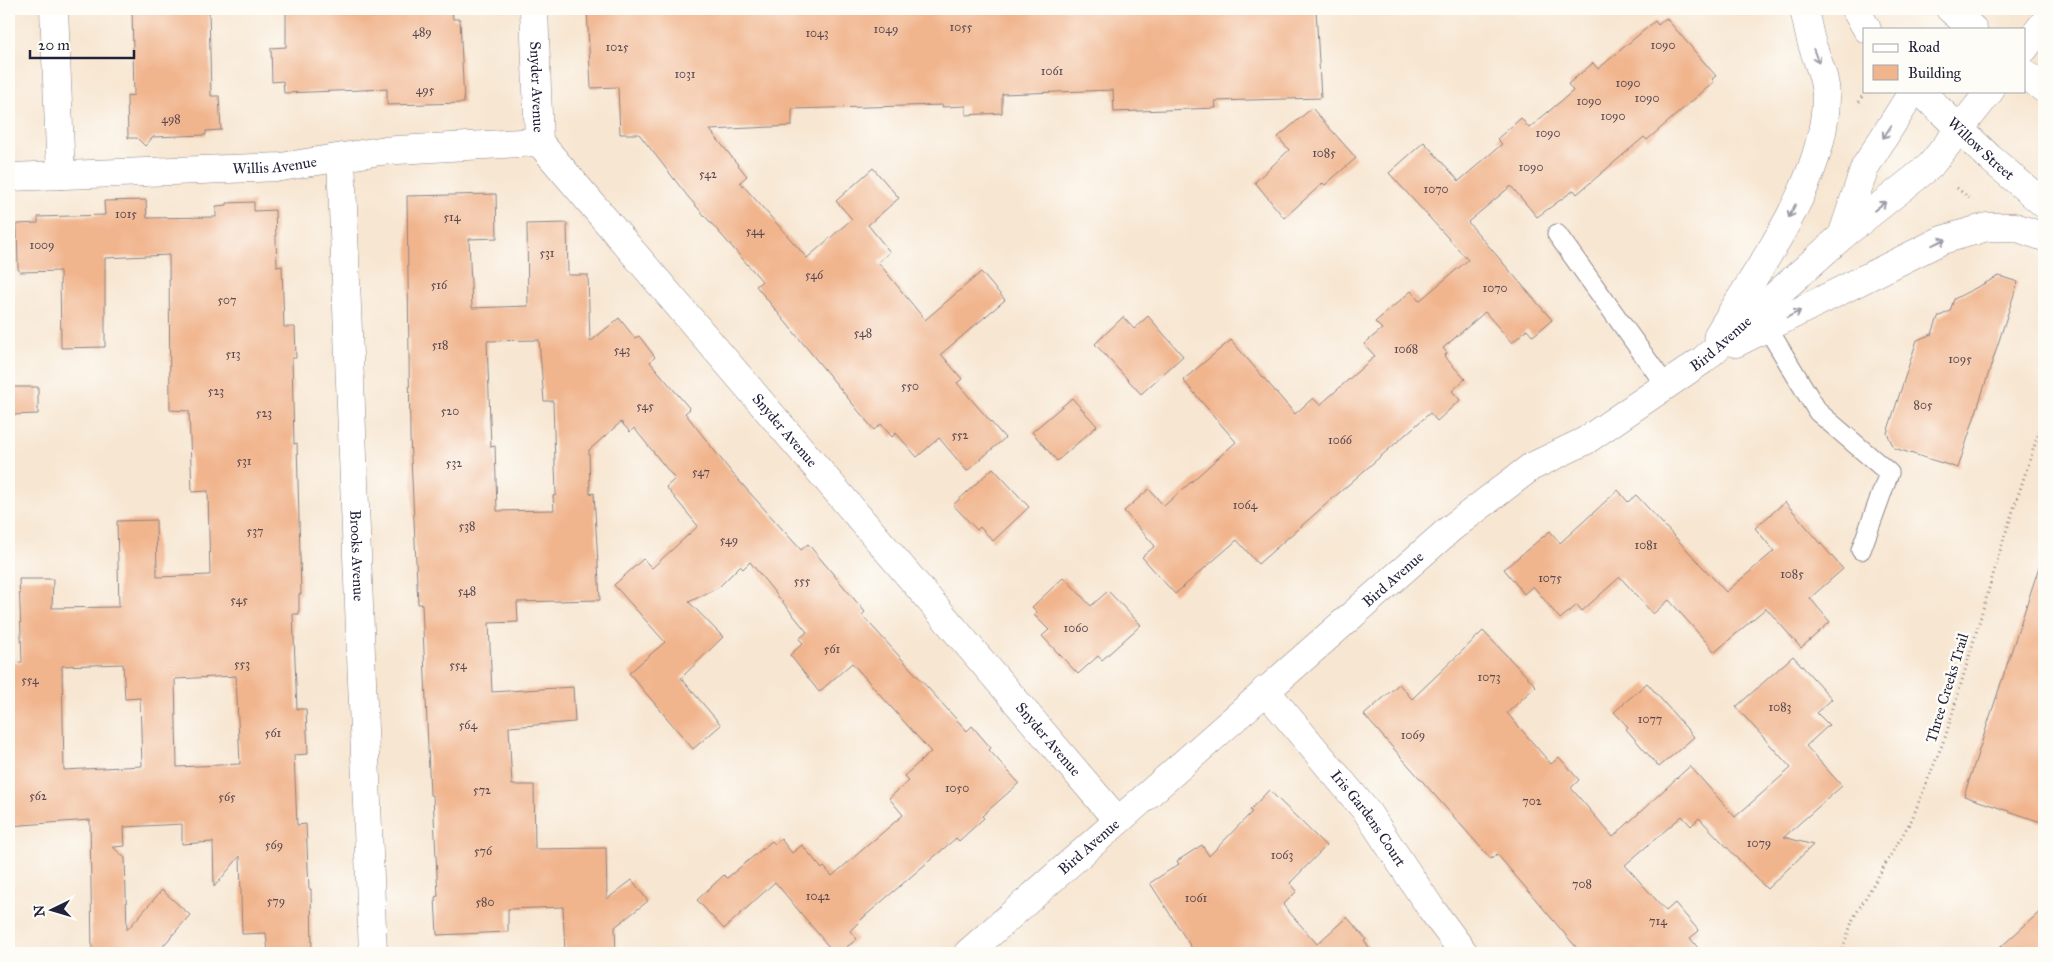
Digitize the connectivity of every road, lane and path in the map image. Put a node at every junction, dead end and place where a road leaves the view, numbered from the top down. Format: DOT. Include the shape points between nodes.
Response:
graph roads {
  1 [pos="54,9"];
  2 [pos="534,9"];
  3 [pos="1804,9"];
  4 [pos="1855,9"];
  5 [pos="2044,23"];
  6 [pos="1866,28"];
  7 [pos="2026,46"];
  8 [pos="2026,75"];
  9 [pos="2044,89"];
  10 [pos="1912,92"];
  11 [pos="1921,92"];
  12 [pos="1989,92"];
  13 [pos="1960,129"];
  14 [pos="539,142"];
  15 [pos="341,158"];
  16 [pos="61,175"];
  17 [pos="9,177"];
  18 [pos="1974,193"];
  19 [pos="1970,200"];
  20 [pos="2044,204"];
  21 [pos="1557,234"];
  22 [pos="1842,236"];
  23 [pos="2044,237"];
  24 [pos="1755,311"];
  25 [pos="1703,360"];
  26 [pos="1666,386"];
  27 [pos="2044,418"];
  28 [pos="1861,550"];
  29 [pos="1265,690"];
  30 [pos="1118,821"];
  31 [pos="373,953"];
  32 [pos="968,953"];
  33 [pos="1464,953"];
  34 [pos="1841,953"];
  1 -- 16 [label="street"];
  2 -- 14 [label="street, Snyder Avenue"];
  3 -- 24 [label="street, one-way" via="1813,49 1824,76 1826,97 1813,167 1790,215"];
  4 -- 6 [label="street"];
  5 -- 7 [label="street"];
  8 -- 9 [label="street"];
  10 -- 22 [label="street, one-way" via="1864,167"];
  11 -- 13 [label="street, Willow Street"];
  12 -- 13 [label="street, Bird Avenue"];
  13 -- 20 [label="street, Willow Street"];
  22 -- 13 [label="street, Bird Avenue, one-way" via="1930,166"];
  14 -- 15 [label="street, Willis Avenue" via="380,151"];
  14 -- 30 [label="street, Snyder Avenue"];
  15 -- 16 [label="street, Willis Avenue" via="281,167"];
  15 -- 31 [label="street, Brooks Avenue"];
  16 -- 17 [label="street, Willis Avenue"];
  18 -- 19 [label="path"];
  21 -- 26 [label="lane"];
  22 -- 24 [label="street, Bird Avenue"];
  24 -- 23 [label="street, one-way" via="1942,240 1987,227 2015,228"];
  24 -- 25 [label="street, Bird Avenue"];
  24 -- 25 [label="street"];
  24 -- 28 [label="lane" via="1818,412 1889,473"];
  25 -- 26 [label="street, Bird Avenue"];
  26 -- 29 [label="street, Bird Avenue" via="1585,441 1531,467 1494,495 1450,529"];
  27 -- 34 [label="path, Three Creeks Trail" via="2003,541 1946,735 1912,819 1853,919"];
  29 -- 30 [label="street, Bird Avenue"];
  29 -- 33 [label="street, Iris Gardens Court" via="1367,812"];
  30 -- 32 [label="street, Bird Avenue"];
}
